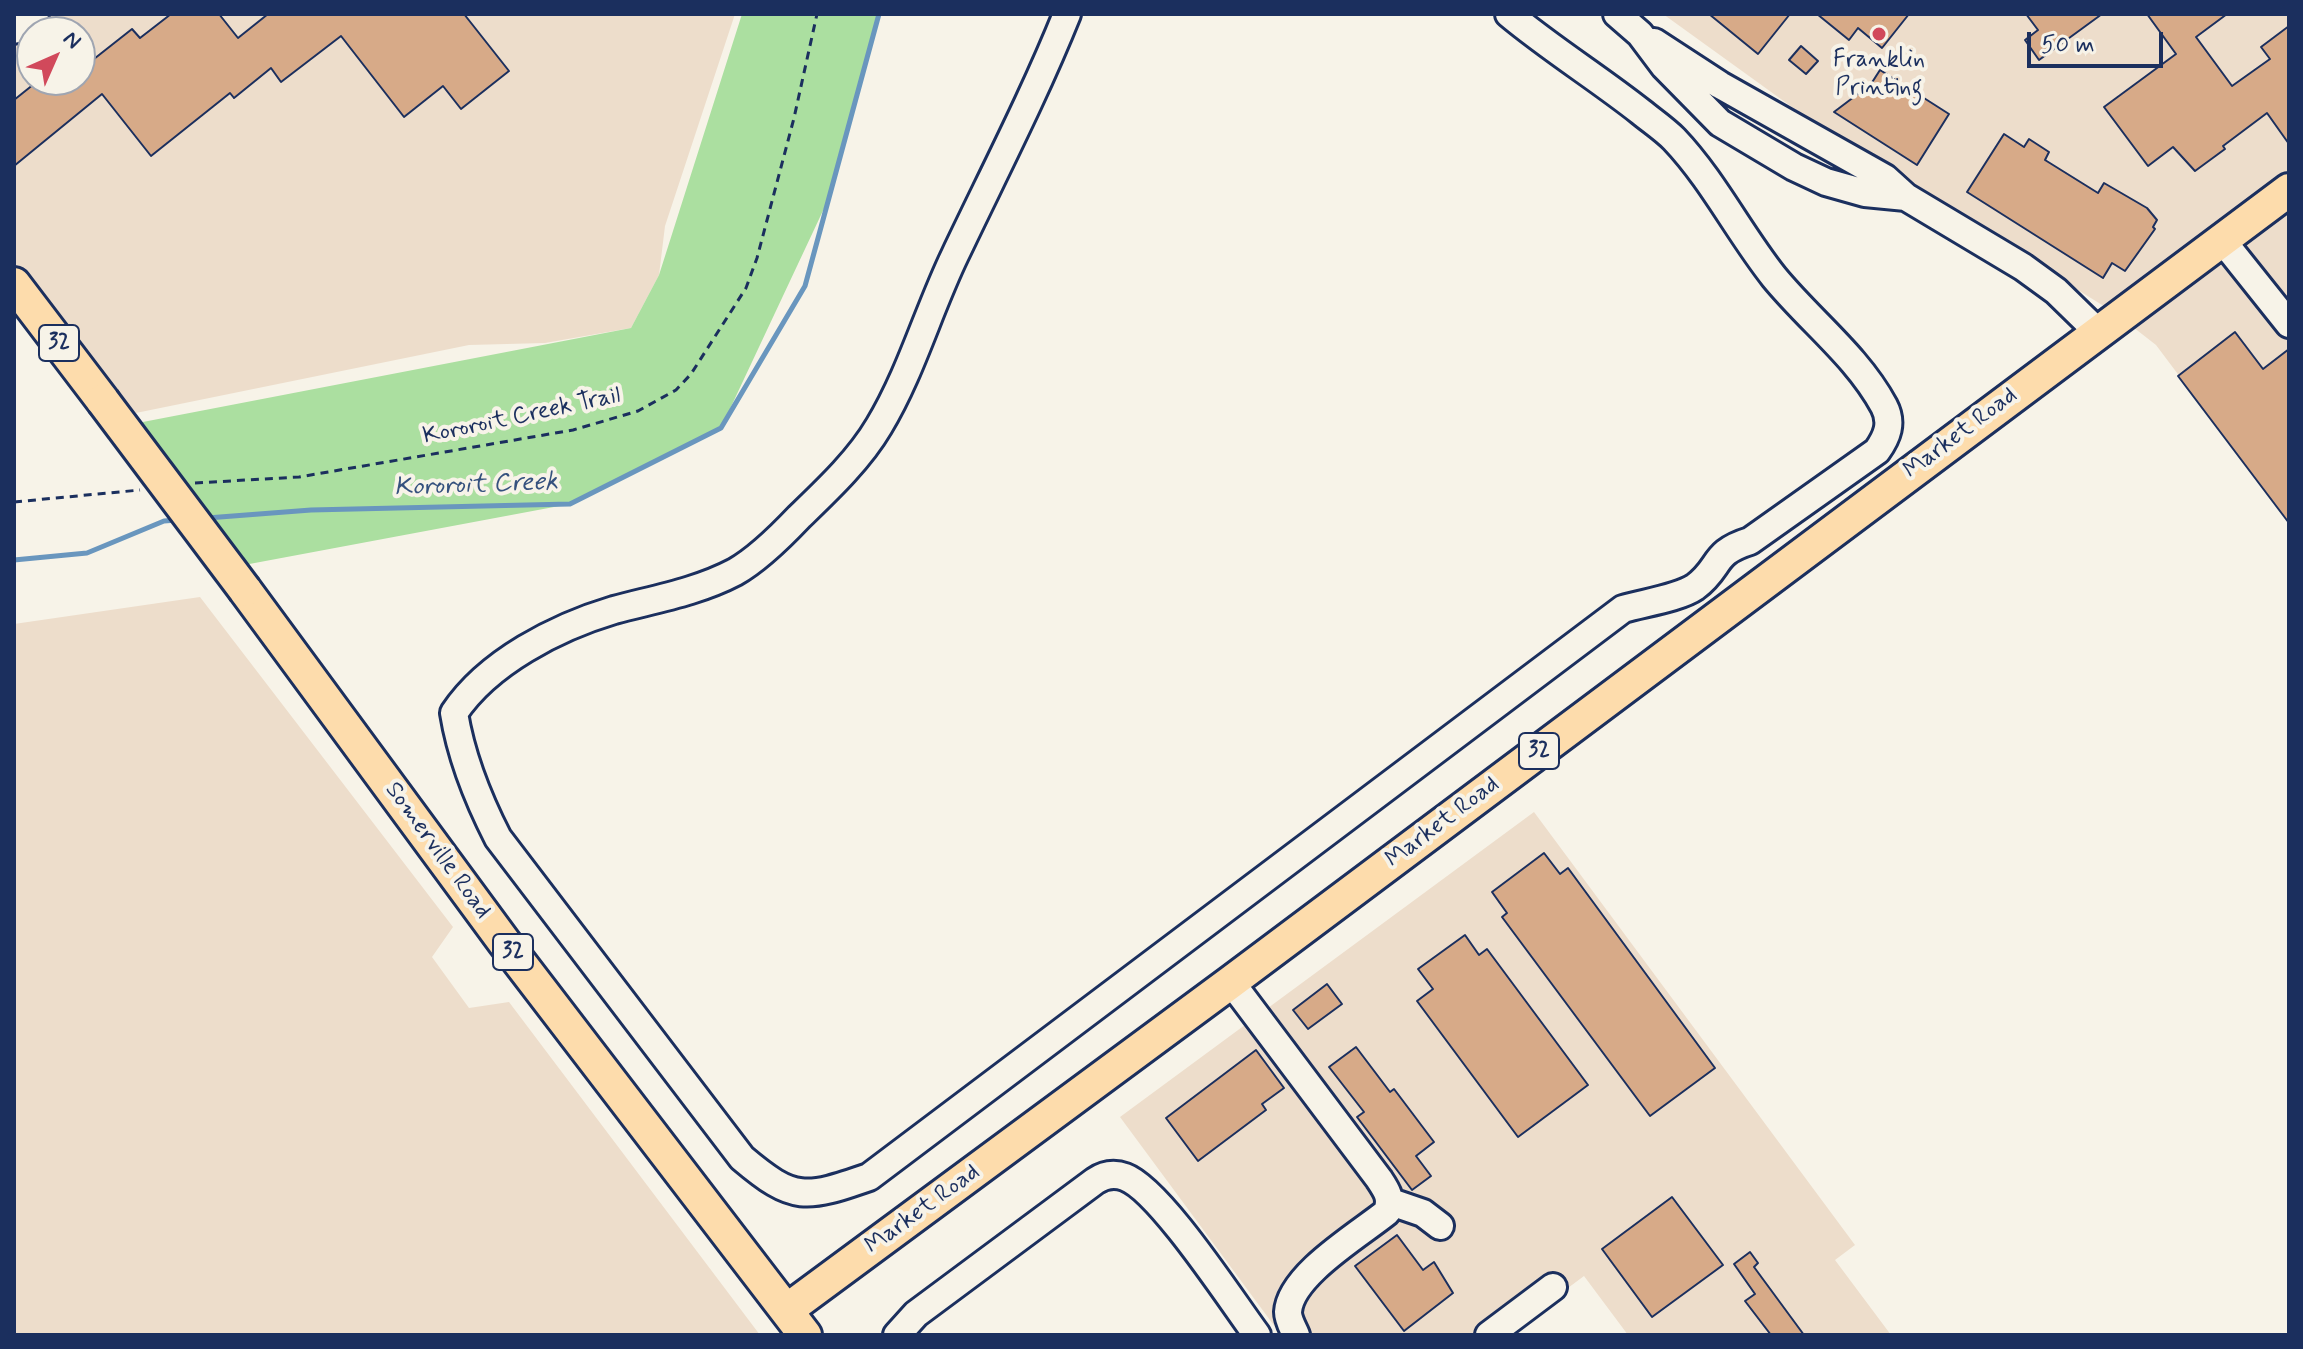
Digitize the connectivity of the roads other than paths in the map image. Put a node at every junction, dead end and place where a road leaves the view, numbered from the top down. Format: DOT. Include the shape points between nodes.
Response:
graph roads {
  1 [pos="35,14"];
  2 [pos="1067,14"];
  3 [pos="1509,14"];
  4 [pos="1617,14"];
  5 [pos="14,30"];
  6 [pos="2289,190"];
  7 [pos="2222,240"];
  8 [pos="14,284"];
  9 [pos="14,318"];
  10 [pos="2289,324"];
  11 [pos="2098,332"];
  12 [pos="103,401"];
  13 [pos="1231,982"];
  14 [pos="1391,1202"];
  15 [pos="1440,1226"];
  16 [pos="1553,1287"];
  17 [pos="796,1322"];
  18 [pos="897,1335"];
  19 [pos="1257,1335"];
  20 [pos="1296,1335"];
  21 [pos="1489,1335"];
  1 -- 5 [label="street"];
  2 -- 3 [label="street" via="879,427 841,474 785,532 737,571 695,590 576,623 518,652 465,696 454,713 458,740 498,838 742,1158 794,1193 828,1191 869,1177 1623,609 1692,589 1730,547 1750,541 1852,469 1877,451 1887,436 1885,407 1840,345 1791,298 1672,137"];
  4 -- 11 [label="street" via="1720,123 1826,182 1906,197 2023,267"];
  6 -- 7 [label="main road, Market Road / 32"];
  7 -- 10 [label="street"];
  7 -- 11 [label="main road, Market Road / 32"];
  8 -- 12 [label="main road, Somerville Road / 32"];
  9 -- 12 [label="main road, Somerville Road / 32"];
  11 -- 13 [label="main road, Market Road / 32"];
  12 -- 17 [label="main road, Somerville Road / 32, bridge" via="504,942"];
  13 -- 14 [label="street"];
  13 -- 17 [label="main road, Market Road / 32"];
  14 -- 15 [label="street" via="1423,1213"];
  14 -- 20 [label="street" via="1387,1212 1305,1278 1291,1297 1288,1315"];
  16 -- 21 [label="street"];
  18 -- 19 [label="street" via="916,1314 1109,1175 1133,1182 1164,1210"];
}
